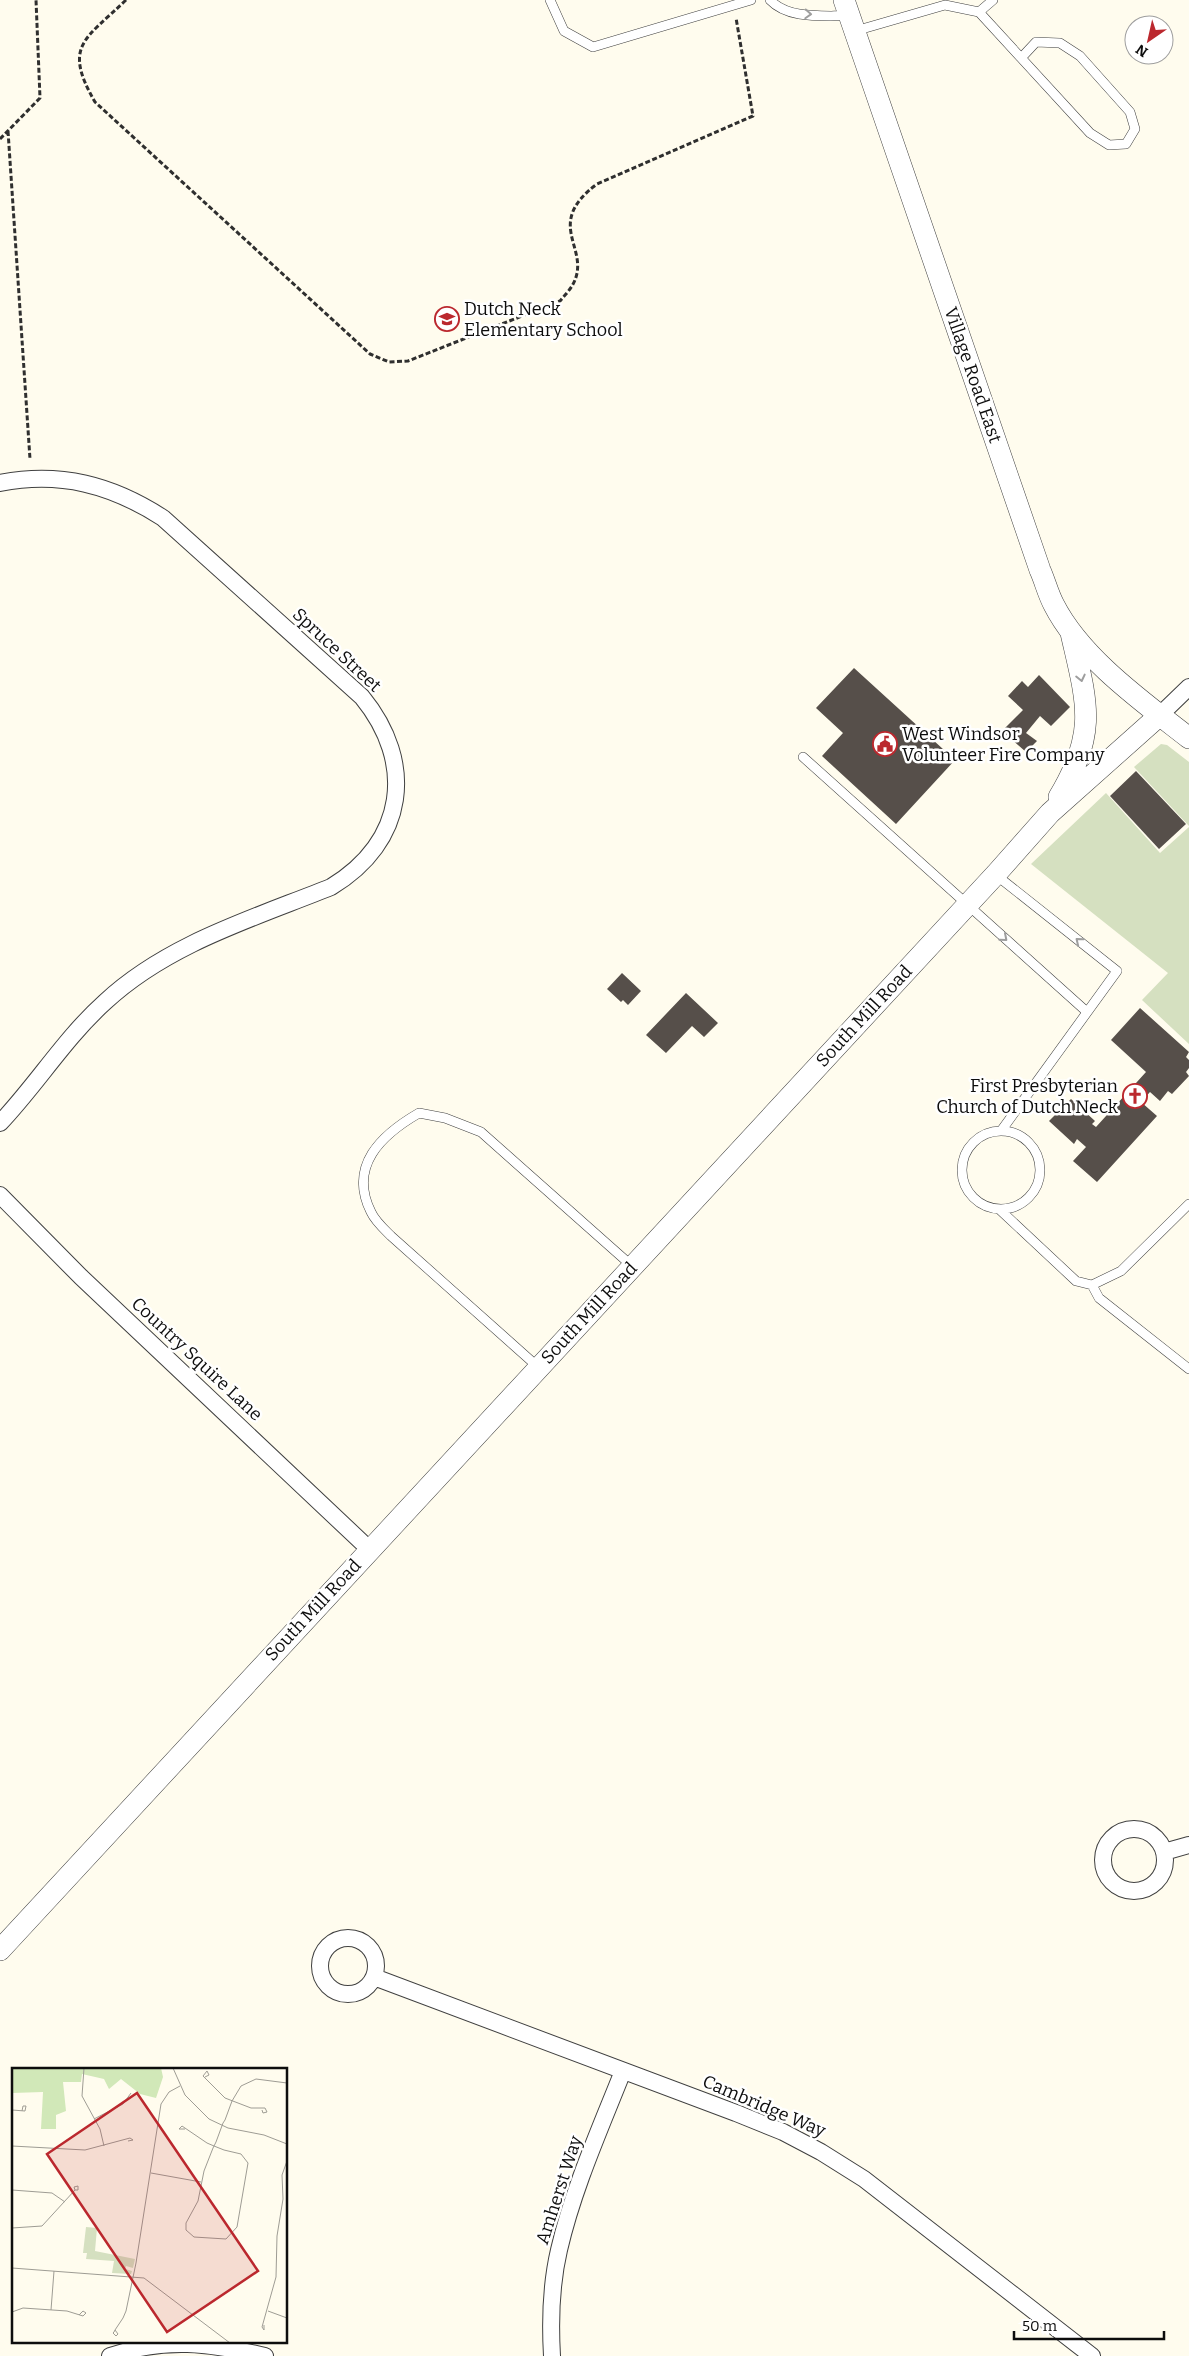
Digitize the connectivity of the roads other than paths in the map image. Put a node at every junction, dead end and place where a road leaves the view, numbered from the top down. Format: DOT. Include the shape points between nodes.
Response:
graph roads {
  1 [pos="550,0"];
  2 [pos="751,0"];
  3 [pos="770,0"];
  4 [pos="993,0"];
  5 [pos="979,12"];
  6 [pos="850,16"];
  7 [pos="1022,57"];
  8 [pos="0,483"];
  9 [pos="1070,630"];
  10 [pos="1189,687"];
  11 [pos="1160,715"];
  12 [pos="1189,738"];
  13 [pos="804,757"];
  14 [pos="1050,813"];
  15 [pos="996,874"];
  16 [pos="967,906"];
  17 [pos="1087,1012"];
  18 [pos="0,1123"];
  19 [pos="1001,1131"];
  20 [pos="0,1195"];
  21 [pos="1189,1204"];
  22 [pos="999,1209"];
  23 [pos="632,1266"];
  24 [pos="1092,1285"];
  25 [pos="539,1367"];
  26 [pos="1189,1369"];
  27 [pos="369,1549"];
  28 [pos="1189,1845"];
  29 [pos="1164,1852"];
  30 [pos="0,1950"];
  31 [pos="374,1977"];
  32 [pos="623,2071"];
  33 [pos="162,2344"];
  34 [pos="205,2344"];
  35 [pos="110,2356"];
  36 [pos="265,2356"];
  37 [pos="552,2356"];
  38 [pos="1092,2356"];
  1 -- 2 [label="lane" via="564,31 593,47"];
  3 -- 6 [label="lane, one-way" via="777,8 792,13"];
  4 -- 5 [label="lane"];
  5 -- 6 [label="lane" via="945,5"];
  5 -- 7 [label="lane"];
  6 -- 9 [label="street, Village Road East" via="1040,570 1054,605"];
  7 -- 7 [label="lane" via="1090,133 1109,145 1126,144 1135,129 1130,112 1080,56 1060,43 1036,42"];
  8 -- 18 [label="street, Spruce Street" via="53,478 84,482 114,491 162,518 362,697 388,737 395,765 396,790 392,814 382,837 349,877 178,951 140,974 105,1001 74,1032"];
  9 -- 11 [label="street, Village Road East" via="1100,663"];
  9 -- 14 [label="street, one-way" via="1085,694 1086,726 1078,760"];
  10 -- 11 [label="street, South Mill Road"];
  11 -- 12 [label="street, Village Road East"];
  11 -- 14 [label="street, South Mill Road"];
  13 -- 16 [label="lane"];
  14 -- 15 [label="street, South Mill Road"];
  15 -- 16 [label="street, South Mill Road"];
  17 -- 15 [label="lane, one-way" via="1117,971"];
  16 -- 17 [label="lane, one-way"];
  16 -- 23 [label="street, South Mill Road"];
  17 -- 19 [label="lane"];
  19 -- 22 [label="lane" via="988,1133 976,1140 962,1162 966,1188 974,1199"];
  19 -- 22 [label="lane" via="1013,1133 1033,1148 1040,1172 1032,1194 1011,1208"];
  20 -- 27 [label="street, Country Squire Lane" via="95,1291"];
  21 -- 24 [label="lane" via="1121,1271"];
  22 -- 24 [label="lane" via="1076,1282"];
  23 -- 25 [label="street, South Mill Road"];
  23 -- 25 [label="lane" via="481,1132 445,1118 419,1113 395,1126 369,1157 361,1186 371,1214 391,1236"];
  24 -- 26 [label="lane" via="1099,1298"];
  25 -- 27 [label="street, South Mill Road"];
  27 -- 30 [label="street, South Mill Road"];
  28 -- 29 [label="street"];
  31 -- 32 [label="street, Cambridge Way"];
  32 -- 37 [label="street, Amherst Way" via="568,2215 558,2252 552,2294"];
  32 -- 38 [label="street, Cambridge Way" via="783,2132 821,2152 864,2179"];
  33 -- 35 [label="street"];
  34 -- 36 [label="street"];
}
